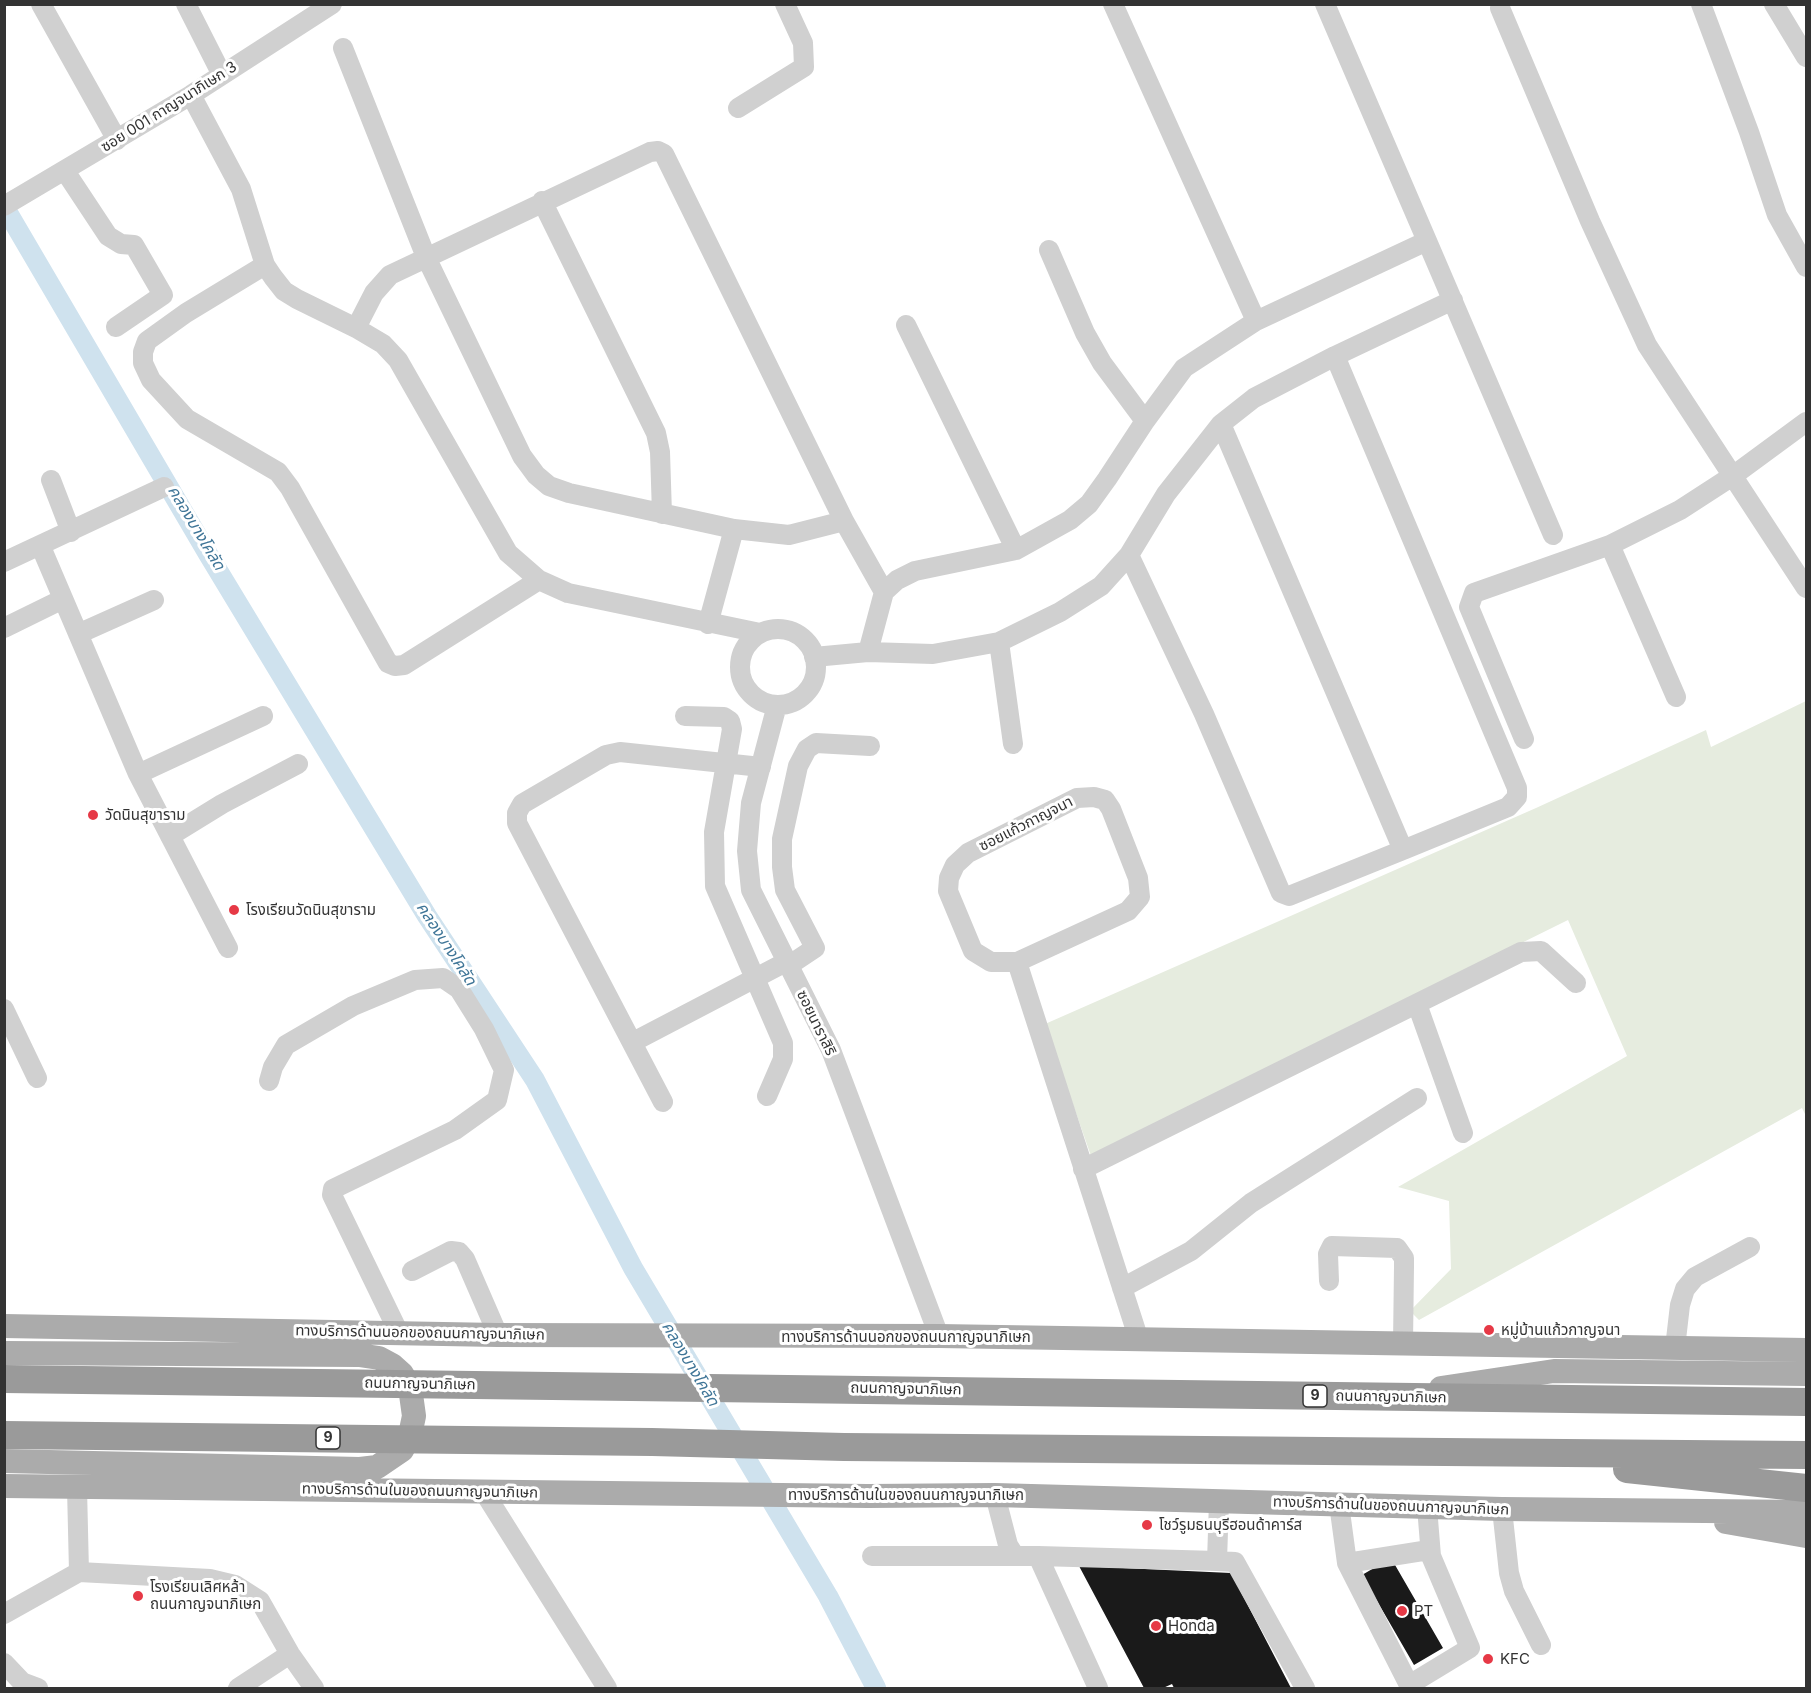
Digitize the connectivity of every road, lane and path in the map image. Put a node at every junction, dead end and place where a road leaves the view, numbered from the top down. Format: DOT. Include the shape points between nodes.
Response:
graph roads {
  1 [pos="41,4"];
  2 [pos="186,4"];
  3 [pos="332,4"];
  4 [pos="785,4"];
  5 [pos="1113,4"];
  6 [pos="1325,4"];
  7 [pos="1701,4"];
  8 [pos="1774,4"];
  9 [pos="1500,8"];
  10 [pos="343,48"];
  11 [pos="1806,57"];
  12 [pos="222,75"];
  13 [pos="191,94"];
  14 [pos="738,108"];
  15 [pos="117,140"];
  16 [pos="65,171"];
  17 [pos="542,201"];
  18 [pos="4,206"];
  19 [pos="1427,241"];
  20 [pos="1048,250"];
  21 [pos="426,257"];
  22 [pos="265,265"];
  23 [pos="1806,267"];
  24 [pos="1453,300"];
  25 [pos="1256,321"];
  26 [pos="906,325"];
  27 [pos="116,327"];
  28 [pos="356,328"];
  29 [pos="1335,356"];
  30 [pos="1145,421"];
  31 [pos="1806,422"];
  32 [pos="1221,424"];
  33 [pos="1734,476"];
  34 [pos="51,480"];
  35 [pos="164,487"];
  36 [pos="662,514"];
  37 [pos="844,521"];
  38 [pos="734,529"];
  39 [pos="71,532"];
  40 [pos="1553,535"];
  41 [pos="1610,545"];
  42 [pos="40,547"];
  43 [pos="1016,550"];
  44 [pos="1129,555"];
  45 [pos="4,562"];
  46 [pos="539,580"];
  47 [pos="1806,588"];
  48 [pos="884,592"];
  49 [pos="63,599"];
  50 [pos="154,600"];
  51 [pos="708,624"];
  52 [pos="4,628"];
  53 [pos="760,633"];
  54 [pos="78,634"];
  55 [pos="999,642"];
  56 [pos="868,652"];
  57 [pos="814,657"];
  58 [pos="1676,698"];
  59 [pos="777,705"];
  60 [pos="263,716"];
  61 [pos="686,716"];
  62 [pos="1524,739"];
  63 [pos="1013,744"];
  64 [pos="870,746"];
  65 [pos="298,764"];
  66 [pos="726,764"];
  67 [pos="761,767"];
  68 [pos="138,774"];
  69 [pos="170,836"];
  70 [pos="1403,850"];
  71 [pos="228,948"];
  72 [pos="1017,962"];
  73 [pos="787,964"];
  74 [pos="755,978"];
  75 [pos="1576,983"];
  76 [pos="1417,1004"];
  77 [pos="4,1009"];
  78 [pos="633,1042"];
  79 [pos="37,1078"];
  80 [pos="269,1081"];
  81 [pos="767,1096"];
  82 [pos="1417,1098"];
  83 [pos="663,1102"];
  84 [pos="1463,1133"];
  85 [pos="1083,1169"];
  86 [pos="1750,1247"];
  87 [pos="412,1271"];
  88 [pos="1329,1281"];
  89 [pos="1122,1288"];
  90 [pos="4,1326"];
  91 [pos="399,1333"];
  92 [pos="498,1335"];
  93 [pos="939,1336"];
  94 [pos="1139,1340"];
  95 [pos="1394,1344"];
  96 [pos="1676,1348"];
  97 [pos="1806,1350"];
  98 [pos="4,1353"];
  99 [pos="1554,1371"];
  100 [pos="1806,1374"];
  101 [pos="4,1379"];
  102 [pos="1382,1397"];
  103 [pos="1806,1402"];
  104 [pos="4,1435"];
  105 [pos="1530,1452"];
  106 [pos="1806,1455"];
  107 [pos="4,1461"];
  108 [pos="4,1486"];
  109 [pos="77,1488"];
  110 [pos="1806,1488"];
  111 [pos="484,1492"];
  112 [pos="995,1495"];
  113 [pos="1219,1501"];
  114 [pos="1339,1504"];
  115 [pos="1427,1507"];
  116 [pos="1502,1509"];
  117 [pos="1676,1511"];
  118 [pos="1806,1512"];
  119 [pos="1806,1536"];
  120 [pos="1429,1550"];
  121 [pos="872,1556"];
  122 [pos="1015,1556"];
  123 [pos="1038,1556"];
  124 [pos="1216,1561"];
  125 [pos="1347,1563"];
  126 [pos="80,1572"];
  127 [pos="4,1614"];
  128 [pos="1541,1645"];
  129 [pos="290,1654"];
  130 [pos="4,1663"];
  131 [pos="38,1689"];
  132 [pos="238,1689"];
  133 [pos="314,1689"];
  134 [pos="607,1689"];
  135 [pos="1098,1689"];
  136 [pos="1305,1689"];
  1 -- 15 [label="street"];
  2 -- 12 [label="street"];
  3 -- 12 [label="street, ซอย 001 กาญจนาภิเษก 3"];
  4 -- 14 [label="street" via="803,43 804,67"];
  5 -- 25 [label="street"];
  6 -- 19 [label="street"];
  7 -- 23 [label="street" via="1776,215"];
  8 -- 11 [label="street"];
  9 -- 33 [label="street" via="1647,345"];
  10 -- 21 [label="street"];
  12 -- 13 [label="street, ซอย 001 กาญจนาภิเษก 3"];
  13 -- 15 [label="street, ซอย 001 กาญจนาภิเษก 3"];
  13 -- 22 [label="street" via="241,189"];
  15 -- 16 [label="street, ซอย 001 กาญจนาภิเษก 3"];
  16 -- 18 [label="street, ซอย 001 กาญจนาภิเษก 3"];
  16 -- 27 [label="street" via="108,236 121,244 134,245 163,295"];
  17 -- 21 [label="street"];
  17 -- 36 [label="street" via="656,433"];
  17 -- 37 [label="street" via="650,152 664,154"];
  19 -- 24 [label="street"];
  19 -- 25 [label="street"];
  20 -- 30 [label="street" via="1102,363"];
  21 -- 28 [label="street" via="381,283"];
  21 -- 36 [label="street" via="522,456 537,475 549,486 569,493"];
  22 -- 28 [label="street" via="284,291"];
  22 -- 46 [label="street" via="147,341 143,363 151,380 187,419 278,472 388,663 404,665"];
  24 -- 29 [label="street"];
  24 -- 40 [label="street"];
  25 -- 30 [label="street" via="1184,368"];
  26 -- 43 [label="street"];
  28 -- 46 [label="street" via="383,344 398,360 500,542"];
  29 -- 32 [label="street" via="1254,398"];
  29 -- 70 [label="street" via="1517,788 1517,797 1508,807"];
  30 -- 43 [label="street" via="1089,504 1070,520"];
  31 -- 33 [label="street"];
  32 -- 44 [label="street" via="1167,494"];
  32 -- 70 [label="street"];
  33 -- 41 [label="street" via="1680,510"];
  33 -- 47 [label="street"];
  34 -- 39 [label="street"];
  35 -- 39 [label="street"];
  36 -- 38 [label="street"];
  37 -- 38 [label="street" via="789,535"];
  37 -- 48 [label="street"];
  38 -- 51 [label="street"];
  39 -- 42 [label="street"];
  41 -- 58 [label="street"];
  41 -- 62 [label="street" via="1478,591 1469,601"];
  42 -- 45 [label="street"];
  42 -- 49 [label="street"];
  43 -- 48 [label="street" via="915,571"];
  44 -- 55 [label="street" via="1101,586 1060,612"];
  44 -- 70 [label="street" via="1204,714 1281,893 1289,896"];
  46 -- 51 [label="street" via="568,593"];
  48 -- 56 [label="street"];
  49 -- 52 [label="street"];
  49 -- 54 [label="street"];
  50 -- 54 [label="street"];
  51 -- 53 [label="street"];
  53 -- 57 [label="street" via="783,629 794,633 804,639"];
  53 -- 59 [label="street" via="744,650 740,673 753,696"];
  54 -- 68 [label="street"];
  55 -- 56 [label="street" via="933,654"];
  55 -- 63 [label="street"];
  56 -- 57 [label="street"];
  57 -- 59 [label="street" via="815,675 810,687 801,697"];
  59 -- 67 [label="street, ซอยนาราสิริ"];
  60 -- 68 [label="street"];
  61 -- 66 [label="street" via="724,717 730,722"];
  64 -- 73 [label="street" via="816,743 807,749 798,766 782,839 782,867 785,890 816,948"];
  65 -- 69 [label="street"];
  66 -- 67 [label="street"];
  66 -- 74 [label="street" via="714,832 715,886"];
  66 -- 78 [label="street" via="636,752 613,754 522,804 517,813 517,823"];
  67 -- 73 [label="street, ซอยนาราสิริ" via="751,803 747,850 751,890"];
  68 -- 69 [label="street"];
  69 -- 71 [label="street"];
  72 -- 72 [label="street, ซอยแก้วกาญจนา" via="1128,911 1140,897 1138,878 1105,800 1077,798 968,853 956,865 948,891 973,951 992,962"];
  72 -- 85 [label="street"];
  73 -- 74 [label="street"];
  73 -- 93 [label="street, ซอยนาราสิริ" via="831,1050"];
  74 -- 78 [label="street"];
  74 -- 81 [label="street" via="783,1042 783,1059"];
  75 -- 76 [label="street" via="1550,957 1532,950"];
  76 -- 84 [label="street"];
  76 -- 85 [label="street"];
  77 -- 79 [label="street"];
  78 -- 83 [label="street"];
  80 -- 91 [label="street" via="286,1045 353,1006 415,980 443,978 459,989 484,1029 504,1070 497,1100 455,1130 333,1189 332,1195"];
  82 -- 89 [label="street" via="1251,1203 1191,1251"];
  85 -- 89 [label="street"];
  86 -- 96 [label="street" via="1695,1277 1685,1289"];
  87 -- 92 [label="street" via="451,1251 459,1252"];
  88 -- 95 [label="street" via="1328,1254 1332,1246 1397,1248 1404,1266"];
  89 -- 94 [label="street"];
  90 -- 91 [label="main road, ทางบริการด้านนอกของถนนกาญจนาภิเษก"];
  91 -- 92 [label="main road, ทางบริการด้านนอกของถนนกาญจนาภิเษก"];
  92 -- 93 [label="main road, ทางบริการด้านนอกของถนนกาญจนาภิเษก"];
  93 -- 94 [label="main road, ทางบริการด้านนอกของถนนกาญจนาภิเษก"];
  94 -- 95 [label="main road, ทางบริการด้านนอกของถนนกาญจนาภิเษก"];
  95 -- 96 [label="main road, ทางบริการด้านนอกของถนนกาญจนาภิเษก"];
  95 -- 99 [label="main road"];
  96 -- 97 [label="main road, ทางบริการด้านนอกของถนนกาญจนาภิเษก"];
  98 -- 107 [label="main road" via="379,1358 402,1374 410,1387 414,1416 402,1450 377,1467 360,1469"];
  99 -- 100 [label="main road"];
  99 -- 102 [label="main road"];
  101 -- 102 [label="highway, ถนนกาญจนาภิเษก / 9"];
  102 -- 103 [label="highway, ถนนกาญจนาภิเษก / 9"];
  104 -- 105 [label="highway, 9"];
  105 -- 106 [label="highway, 9"];
  105 -- 110 [label="highway" via="1608,1467"];
  108 -- 109 [label="main road, ทางบริการด้านในของถนนกาญจนาภิเษก"];
  109 -- 111 [label="main road, ทางบริการด้านในของถนนกาญจนาภิเษก"];
  109 -- 126 [label="street"];
  111 -- 112 [label="main road, ทางบริการด้านในของถนนกาญจนาภิเษก"];
  111 -- 134 [label="street"];
  112 -- 113 [label="main road, ทางบริการด้านในของถนนกาญจนาภิเษก"];
  112 -- 122 [label="street" via="1003,1534"];
  113 -- 114 [label="main road, ทางบริการด้านในของถนนกาญจนาภิเษก"];
  113 -- 124 [label="street"];
  114 -- 115 [label="main road, ทางบริการด้านในของถนนกาญจนาภิเษก"];
  114 -- 125 [label="street"];
  115 -- 116 [label="main road, ทางบริการด้านในของถนนกาญจนาภิเษก"];
  115 -- 120 [label="street"];
  116 -- 117 [label="main road, ทางบริการด้านในของถนนกาญจนาภิเษก"];
  116 -- 128 [label="street" via="1509,1574"];
  117 -- 118 [label="main road, ทางบริการด้านในของถนนกาญจนาภิเษก"];
  117 -- 119 [label="main road"];
  120 -- 125 [label="street"];
  120 -- 125 [label="street" via="1470,1648 1409,1684"];
  121 -- 122 [label="street"];
  122 -- 123 [label="street"];
  123 -- 124 [label="street"];
  123 -- 135 [label="street"];
  124 -- 136 [label="street" via="1235,1562"];
  126 -- 127 [label="street"];
  126 -- 129 [label="street" via="210,1579 235,1585 261,1601"];
  129 -- 132 [label="street"];
  129 -- 133 [label="street"];
  130 -- 131 [label="street" via="22,1682"];
}
